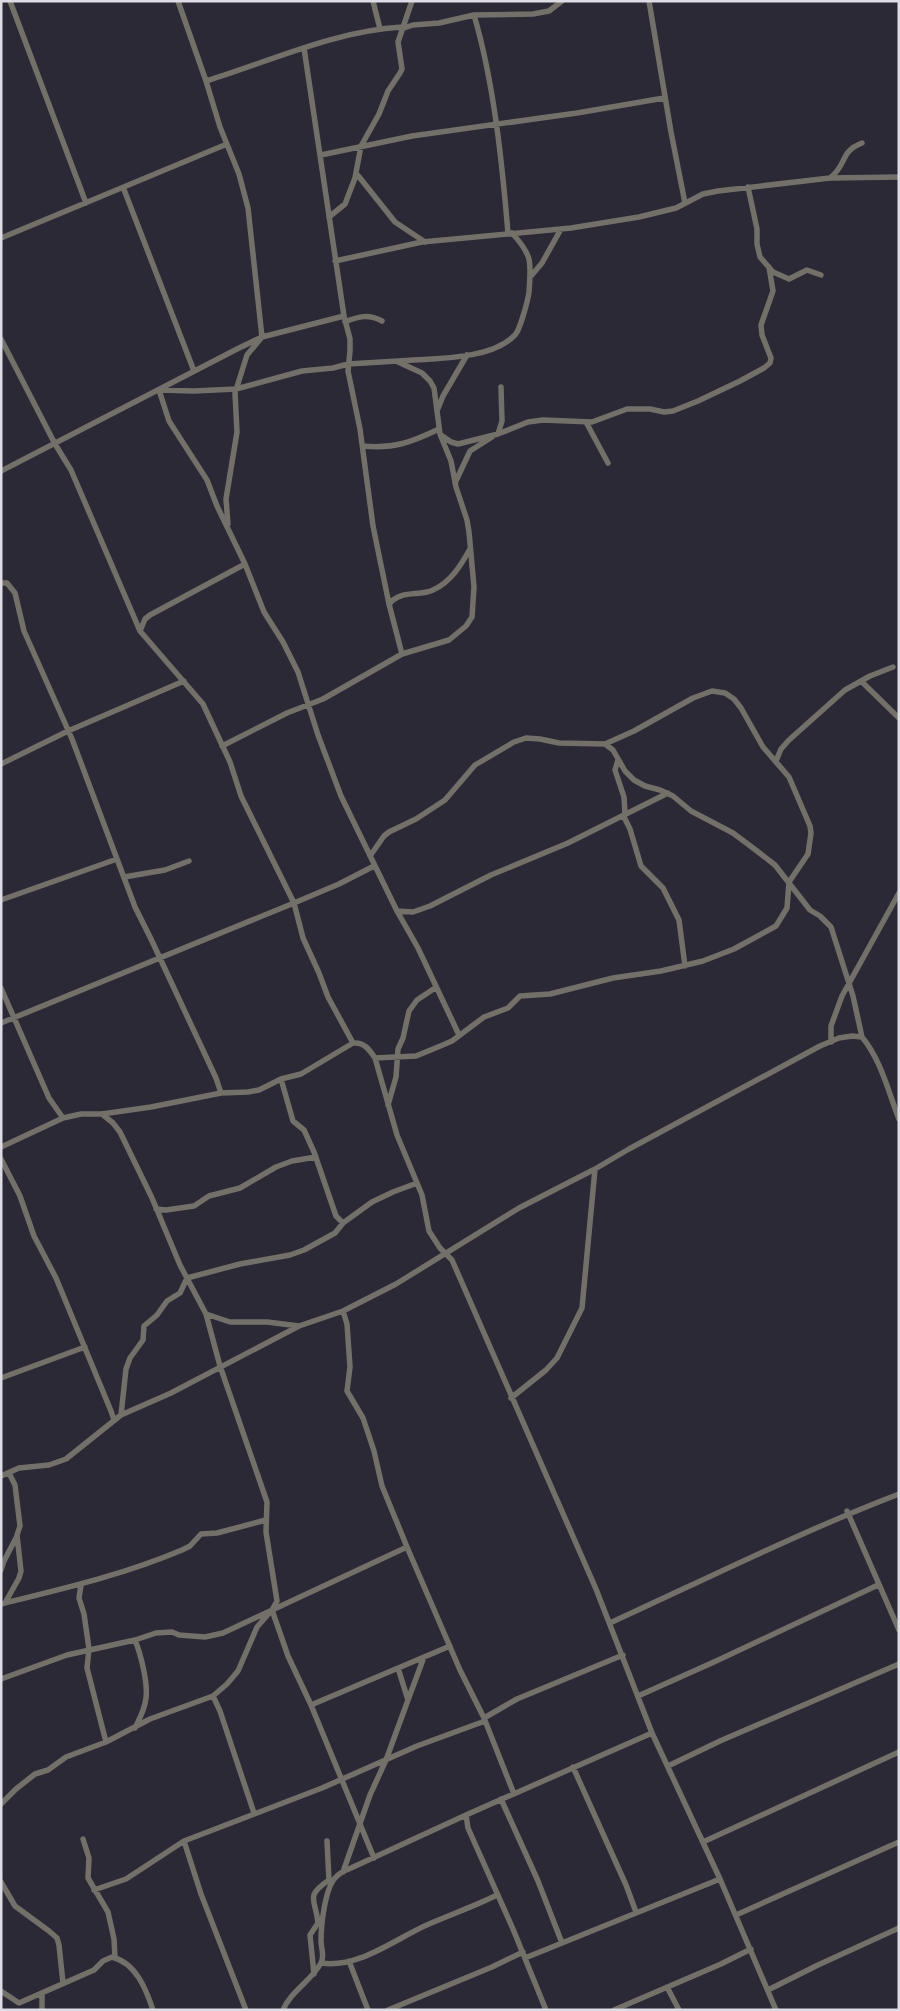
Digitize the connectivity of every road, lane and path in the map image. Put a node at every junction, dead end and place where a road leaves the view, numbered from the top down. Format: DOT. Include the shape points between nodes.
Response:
graph roads {
  1 [pos="10,1"];
  2 [pos="178,1"];
  3 [pos="374,1"];
  4 [pos="412,1"];
  5 [pos="562,1"];
  6 [pos="649,1"];
  7 [pos="474,14"];
  8 [pos="402,28"];
  9 [pos="380,30"];
  10 [pos="304,48"];
  11 [pos="206,81"];
  12 [pos="664,98"];
  13 [pos="496,124"];
  14 [pos="862,143"];
  15 [pos="227,144"];
  16 [pos="361,146"];
  17 [pos="321,155"];
  18 [pos="356,173"];
  19 [pos="899,177"];
  20 [pos="830,178"];
  21 [pos="748,187"];
  22 [pos="123,188"];
  23 [pos="86,203"];
  24 [pos="685,203"];
  25 [pos="329,217"];
  26 [pos="561,229"];
  27 [pos="510,233"];
  28 [pos="1,238"];
  29 [pos="425,242"];
  30 [pos="336,261"];
  31 [pos="769,267"];
  32 [pos="821,275"];
  33 [pos="531,276"];
  34 [pos="344,319"];
  35 [pos="382,321"];
  36 [pos="262,337"];
  37 [pos="1,338"];
  38 [pos="467,355"];
  39 [pos="396,361"];
  40 [pos="348,364"];
  41 [pos="194,370"];
  42 [pos="501,387"];
  43 [pos="236,389"];
  44 [pos="159,390"];
  45 [pos="437,412"];
  46 [pos="586,422"];
  47 [pos="440,432"];
  48 [pos="497,434"];
  49 [pos="55,444"];
  50 [pos="363,446"];
  51 [pos="608,464"];
  52 [pos="1,470"];
  53 [pos="455,483"];
  54 [pos="228,529"];
  55 [pos="470,549"];
  56 [pos="245,564"];
  57 [pos="1,583"];
  58 [pos="389,604"];
  59 [pos="140,631"];
  60 [pos="402,654"];
  61 [pos="893,667"];
  62 [pos="184,681"];
  63 [pos="861,681"];
  64 [pos="309,704"];
  65 [pos="899,718"];
  66 [pos="68,732"];
  67 [pos="605,744"];
  68 [pos="222,746"];
  69 [pos="618,760"];
  70 [pos="776,761"];
  71 [pos="1,764"];
  72 [pos="668,793"];
  73 [pos="624,814"];
  74 [pos="370,856"];
  75 [pos="117,859"];
  76 [pos="190,861"];
  77 [pos="374,866"];
  78 [pos="124,877"];
  79 [pos="789,882"];
  80 [pos="899,892"];
  81 [pos="1,900"];
  82 [pos="294,903"];
  83 [pos="397,911"];
  84 [pos="160,959"];
  85 [pos="685,966"];
  86 [pos="849,984"];
  87 [pos="1,988"];
  88 [pos="435,988"];
  89 [pos="14,1019"];
  90 [pos="1,1023"];
  91 [pos="459,1035"];
  92 [pos="862,1037"];
  93 [pos="831,1042"];
  94 [pos="353,1043"];
  95 [pos="397,1056"];
  96 [pos="375,1058"];
  97 [pos="281,1079"];
  98 [pos="221,1093"];
  99 [pos="892,1100"];
  100 [pos="388,1105"];
  101 [pos="899,1105"];
  102 [pos="102,1114"];
  103 [pos="63,1118"];
  104 [pos="899,1119"];
  105 [pos="1,1147"];
  106 [pos="316,1157"];
  107 [pos="1,1160"];
  108 [pos="595,1169"];
  109 [pos="417,1183"];
  110 [pos="156,1209"];
  111 [pos="344,1223"];
  112 [pos="445,1253"];
  113 [pos="187,1278"];
  114 [pos="343,1310"];
  115 [pos="206,1314"];
  116 [pos="299,1326"];
  117 [pos="85,1347"];
  118 [pos="220,1366"];
  119 [pos="1,1378"];
  120 [pos="511,1398"];
  121 [pos="121,1415"];
  122 [pos="114,1420"];
  123 [pos="9,1473"];
  124 [pos="1,1476"];
  125 [pos="899,1494"];
  126 [pos="848,1512"];
  127 [pos="266,1520"];
  128 [pos="17,1536"];
  129 [pos="407,1547"];
  130 [pos="1,1571"];
  131 [pos="1,1577"];
  132 [pos="81,1585"];
  133 [pos="878,1585"];
  134 [pos="3,1604"];
  135 [pos="272,1610"];
  136 [pos="610,1623"];
  137 [pos="899,1630"];
  138 [pos="135,1640"];
  139 [pos="450,1646"];
  140 [pos="89,1650"];
  141 [pos="623,1656"];
  142 [pos="424,1657"];
  143 [pos="899,1664"];
  144 [pos="398,1668"];
  145 [pos="1,1680"];
  146 [pos="213,1696"];
  147 [pos="638,1696"];
  148 [pos="408,1700"];
  149 [pos="311,1705"];
  150 [pos="485,1720"];
  151 [pos="134,1728"];
  152 [pos="652,1733"];
  153 [pos="106,1742"];
  154 [pos="899,1752"];
  155 [pos="386,1760"];
  156 [pos="668,1766"];
  157 [pos="573,1767"];
  158 [pos="340,1779"];
  159 [pos="514,1794"];
  160 [pos="501,1799"];
  161 [pos="1,1804"];
  162 [pos="254,1813"];
  163 [pos="466,1814"];
  164 [pos="360,1824"];
  165 [pos="83,1839"];
  166 [pos="184,1841"];
  167 [pos="327,1841"];
  168 [pos="703,1842"];
  169 [pos="899,1842"];
  170 [pos="374,1858"];
  171 [pos="343,1872"];
  172 [pos="720,1879"];
  173 [pos="1,1882"];
  174 [pos="94,1890"];
  175 [pos="497,1895"];
  176 [pos="636,1912"];
  177 [pos="736,1915"];
  178 [pos="899,1928"];
  179 [pos="562,1943"];
  180 [pos="751,1949"];
  181 [pos="524,1955"];
  182 [pos="115,1958"];
  183 [pos="349,1961"];
  184 [pos="322,1963"];
  185 [pos="314,1974"];
  186 [pos="64,1982"];
  187 [pos="667,1987"];
  188 [pos="768,1990"];
  189 [pos="1,1991"];
  190 [pos="42,1992"];
  191 [pos="285,2008"];
  192 [pos="42,2010"];
  193 [pos="153,2010"];
  194 [pos="246,2010"];
  195 [pos="368,2010"];
  196 [pos="388,2010"];
  197 [pos="546,2010"];
  198 [pos="614,2010"];
  199 [pos="679,2010"];
  200 [pos="776,2010"];
  1 -- 23 [label="street"];
  2 -- 11 [label="street"];
  3 -- 9 [label="street"];
  4 -- 8 [label="street"];
  5 -- 7 [label="street" via="549,11 534,14"];
  6 -- 12 [label="street"];
  7 -- 8 [label="street"];
  7 -- 13 [label="street" via="487,65"];
  8 -- 9 [label="street"];
  8 -- 16 [label="street" via="398,42 402,69"];
  9 -- 10 [label="street"];
  10 -- 11 [label="street"];
  10 -- 17 [label="street"];
  11 -- 15 [label="street"];
  12 -- 13 [label="street"];
  12 -- 24 [label="street"];
  13 -- 16 [label="street"];
  13 -- 27 [label="street"];
  14 -- 20 [label="street" via="849,149 841,168"];
  15 -- 22 [label="street"];
  15 -- 36 [label="street" via="248,208"];
  16 -- 17 [label="street"];
  16 -- 18 [label="street"];
  17 -- 25 [label="street"];
  18 -- 25 [label="street" via="344,204"];
  18 -- 29 [label="street" via="395,222"];
  19 -- 20 [label="street"];
  20 -- 21 [label="street"];
  21 -- 24 [label="street" via="703,194"];
  21 -- 31 [label="street" via="758,251"];
  22 -- 23 [label="street"];
  22 -- 41 [label="street"];
  23 -- 28 [label="street"];
  24 -- 26 [label="street" via="639,217"];
  25 -- 30 [label="street"];
  26 -- 27 [label="street"];
  26 -- 33 [label="street"];
  27 -- 29 [label="street"];
  27 -- 33 [label="street" via="528,254"];
  29 -- 30 [label="street"];
  30 -- 34 [label="street"];
  31 -- 32 [label="street" via="789,278 807,270"];
  31 -- 46 [label="street" via="773,291 761,325 771,358 768,365 672,411 627,409 599,421"];
  33 -- 38 [label="street" via="528,302 519,331 481,353"];
  34 -- 35 [label="street" via="370,316"];
  34 -- 36 [label="street"];
  34 -- 40 [label="street" via="350,345"];
  36 -- 41 [label="street"];
  36 -- 43 [label="street" via="247,355"];
  37 -- 49 [label="street"];
  38 -- 39 [label="street"];
  38 -- 45 [label="street"];
  39 -- 40 [label="street"];
  39 -- 45 [label="street" via="422,373 430,381"];
  40 -- 43 [label="street" via="302,371"];
  40 -- 50 [label="street"];
  41 -- 44 [label="street"];
  42 -- 48 [label="street" via="502,421"];
  43 -- 44 [label="street"];
  43 -- 54 [label="street" via="237,432 226,499"];
  44 -- 49 [label="street"];
  44 -- 54 [label="street" via="169,421 207,480"];
  45 -- 47 [label="street"];
  46 -- 48 [label="street" via="528,422"];
  46 -- 51 [label="street"];
  47 -- 48 [label="street" via="458,444"];
  47 -- 50 [label="street" via="400,446"];
  47 -- 53 [label="street"];
  48 -- 53 [label="street" via="470,452"];
  49 -- 52 [label="street"];
  49 -- 59 [label="street" via="71,470"];
  50 -- 58 [label="street" via="373,526"];
  53 -- 55 [label="street" via="468,520"];
  54 -- 56 [label="street"];
  55 -- 58 [label="street" via="460,566 442,585 428,592 400,596"];
  55 -- 60 [label="street" via="474,587 472,617 449,640"];
  56 -- 59 [label="street" via="150,615 144,619"];
  56 -- 64 [label="street" via="264,612 298,672"];
  57 -- 66 [label="street" via="7,583 15,593 24,631"];
  58 -- 60 [label="street"];
  59 -- 62 [label="street"];
  60 -- 64 [label="street"];
  61 -- 63 [label="street"];
  62 -- 66 [label="street"];
  62 -- 68 [label="street" via="203,704"];
  63 -- 65 [label="street"];
  63 -- 70 [label="street" via="845,690 789,740"];
  64 -- 68 [label="street"];
  64 -- 74 [label="street" via="341,796"];
  66 -- 71 [label="street"];
  66 -- 75 [label="street"];
  67 -- 69 [label="street"];
  67 -- 70 [label="street" via="712,691 725,693 734,699 763,747"];
  67 -- 74 [label="street" via="533,739 514,742 475,765 445,800 390,832"];
  68 -- 82 [label="street" via="241,796"];
  69 -- 72 [label="street" via="634,780"];
  69 -- 73 [label="street" via="616,770 624,797"];
  70 -- 79 [label="street" via="789,778 811,833 808,854"];
  72 -- 73 [label="street"];
  72 -- 79 [label="street" via="691,811 743,840 775,865"];
  73 -- 83 [label="street" via="430,906 413,912"];
  73 -- 85 [label="street" via="641,866 663,888 679,920"];
  74 -- 77 [label="street"];
  75 -- 78 [label="street"];
  75 -- 81 [label="street"];
  76 -- 78 [label="street" via="165,870"];
  77 -- 82 [label="street"];
  77 -- 83 [label="street"];
  78 -- 84 [label="street"];
  79 -- 85 [label="street" via="787,908 776,926 726,952"];
  79 -- 86 [label="street" via="810,910 831,927"];
  80 -- 86 [label="street"];
  82 -- 84 [label="street"];
  82 -- 94 [label="street" via="304,938 328,997"];
  83 -- 88 [label="street"];
  84 -- 89 [label="street"];
  84 -- 98 [label="street"];
  85 -- 91 [label="street" via="613,978 550,994 520,996 508,1008 484,1017"];
  86 -- 92 [label="street"];
  86 -- 93 [label="street" via="831,1026"];
  87 -- 89 [label="street"];
  88 -- 91 [label="street"];
  88 -- 95 [label="street" via="411,1007"];
  89 -- 90 [label="street"];
  89 -- 103 [label="street" via="49,1098"];
  91 -- 95 [label="street" via="416,1056"];
  92 -- 93 [label="street" via="839,1038"];
  92 -- 99 [label="street" via="880,1066"];
  93 -- 108 [label="street"];
  94 -- 96 [label="street" via="368,1047"];
  94 -- 97 [label="street" via="301,1074"];
  95 -- 96 [label="street"];
  95 -- 100 [label="street" via="396,1077"];
  96 -- 100 [label="street"];
  97 -- 98 [label="street" via="253,1091"];
  97 -- 106 [label="street" via="293,1121 305,1132"];
  98 -- 102 [label="street"];
  99 -- 101 [label="street"];
  99 -- 104 [label="street"];
  100 -- 109 [label="street"];
  102 -- 103 [label="street"];
  102 -- 110 [label="street" via="120,1132"];
  103 -- 105 [label="street"];
  106 -- 110 [label="street" via="276,1167 240,1188 215,1194 194,1206"];
  106 -- 111 [label="street" via="336,1216"];
  107 -- 117 [label="street"];
  108 -- 112 [label="street" via="519,1208"];
  108 -- 120 [label="street" via="582,1308 556,1358"];
  109 -- 111 [label="street" via="372,1202"];
  109 -- 112 [label="street" via="429,1231"];
  110 -- 113 [label="street"];
  111 -- 113 [label="street" via="331,1236 290,1254"];
  112 -- 114 [label="street" via="396,1284"];
  112 -- 120 [label="street" via="452,1260"];
  113 -- 115 [label="street"];
  113 -- 121 [label="street" via="180,1293 167,1301 144,1326 143,1340 127,1364"];
  114 -- 116 [label="street"];
  114 -- 129 [label="street" via="350,1367 347,1391 363,1418 382,1486"];
  115 -- 116 [label="street" via="230,1322"];
  115 -- 118 [label="street"];
  116 -- 118 [label="street"];
  117 -- 119 [label="street"];
  117 -- 122 [label="street"];
  118 -- 121 [label="street"];
  118 -- 127 [label="street" via="268,1502"];
  120 -- 136 [label="street"];
  121 -- 122 [label="street"];
  122 -- 123 [label="street" via="66,1459"];
  123 -- 124 [label="street"];
  123 -- 128 [label="street" via="15,1485 20,1526"];
  125 -- 126 [label="street"];
  126 -- 133 [label="street"];
  126 -- 136 [label="street"];
  127 -- 132 [label="street" via="201,1534 182,1550"];
  127 -- 135 [label="street" via="277,1595"];
  128 -- 130 [label="street"];
  128 -- 134 [label="street" via="21,1571"];
  129 -- 135 [label="street"];
  129 -- 139 [label="street"];
  130 -- 131 [label="street"];
  132 -- 134 [label="street"];
  132 -- 140 [label="street" via="79,1598"];
  133 -- 137 [label="street"];
  133 -- 147 [label="street"];
  135 -- 138 [label="street" via="223,1633 205,1637 165,1632"];
  135 -- 146 [label="street" via="257,1627 238,1671"];
  135 -- 149 [label="street" via="288,1656"];
  136 -- 141 [label="street"];
  138 -- 140 [label="street"];
  138 -- 151 [label="street" via="146,1693 142,1715"];
  139 -- 142 [label="street"];
  139 -- 150 [label="street"];
  140 -- 145 [label="street"];
  140 -- 153 [label="street" via="87,1668"];
  141 -- 147 [label="street"];
  141 -- 150 [label="street" via="517,1699"];
  142 -- 144 [label="street"];
  142 -- 148 [label="street"];
  143 -- 156 [label="street"];
  144 -- 148 [label="street"];
  144 -- 149 [label="street"];
  146 -- 151 [label="street"];
  146 -- 162 [label="street"];
  147 -- 152 [label="street"];
  148 -- 155 [label="street"];
  149 -- 158 [label="street"];
  150 -- 155 [label="street"];
  150 -- 159 [label="street"];
  151 -- 153 [label="street"];
  152 -- 156 [label="street"];
  152 -- 157 [label="street"];
  153 -- 161 [label="street" via="66,1757 48,1770 35,1774"];
  154 -- 168 [label="street"];
  155 -- 158 [label="street"];
  155 -- 164 [label="street"];
  156 -- 168 [label="street"];
  157 -- 159 [label="street"];
  157 -- 176 [label="street"];
  158 -- 162 [label="street"];
  158 -- 164 [label="street"];
  159 -- 160 [label="street"];
  160 -- 163 [label="street"];
  160 -- 179 [label="street"];
  162 -- 166 [label="street"];
  163 -- 170 [label="street"];
  163 -- 175 [label="street" via="468,1828"];
  164 -- 170 [label="street"];
  164 -- 171 [label="street"];
  165 -- 174 [label="street" via="89,1858 88,1878"];
  166 -- 174 [label="street" via="126,1879"];
  166 -- 194 [label="street"];
  167 -- 185 [label="street" via="330,1880 316,1889 312,1901 318,1923 310,1935"];
  168 -- 172 [label="street"];
  169 -- 177 [label="street"];
  170 -- 171 [label="street"];
  171 -- 184 [label="street" via="330,1886 321,1930"];
  172 -- 176 [label="street"];
  172 -- 177 [label="street"];
  173 -- 186 [label="street" via="15,1906 57,1938"];
  174 -- 182 [label="street" via="108,1912"];
  175 -- 181 [label="street"];
  175 -- 183 [label="street"];
  176 -- 179 [label="street"];
  177 -- 180 [label="street"];
  178 -- 188 [label="street"];
  179 -- 181 [label="street"];
  180 -- 187 [label="street"];
  180 -- 188 [label="street"];
  181 -- 196 [label="street"];
  181 -- 197 [label="street"];
  182 -- 186 [label="street" via="107,1958 94,1970"];
  182 -- 193 [label="street" via="129,1966 146,1987"];
  183 -- 184 [label="street"];
  183 -- 195 [label="street"];
  184 -- 185 [label="street"];
  185 -- 191 [label="street"];
  186 -- 190 [label="street"];
  187 -- 198 [label="street"];
  187 -- 199 [label="street"];
  188 -- 200 [label="street"];
  189 -- 190 [label="street" via="19,2003"];
  190 -- 192 [label="street"];
}
